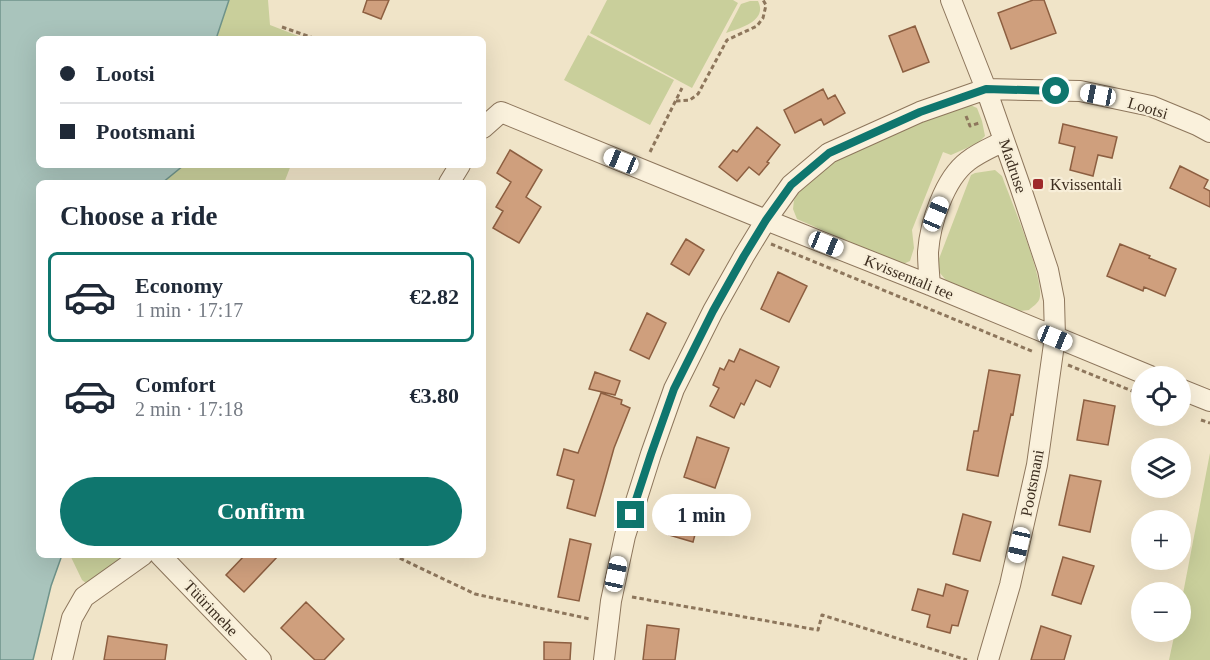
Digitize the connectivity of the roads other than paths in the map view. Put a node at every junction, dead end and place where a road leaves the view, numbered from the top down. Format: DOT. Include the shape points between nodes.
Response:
graph roads {
  1 [pos="951,0"];
  2 [pos="986,89"];
  3 [pos="486,124"];
  4 [pos="1210,132"];
  5 [pos="1004,141"];
  6 [pos="766,220"];
  7 [pos="930,285"];
  8 [pos="1055,338"];
  9 [pos="1131,368"];
  10 [pos="1191,393"];
  11 [pos="1210,401"];
  12 [pos="139,558"];
  13 [pos="163,558"];
  14 [pos="62,660"];
  15 [pos="261,660"];
  16 [pos="604,660"];
  17 [pos="988,660"];
  1 -- 2 [label="street, Madruse"];
  2 -- 4 [label="street, Lootsi" via="1080,91 1151,106"];
  2 -- 5 [label="street, Madruse"];
  2 -- 6 [label="street, Lootsi" via="920,112 829,153 791,185"];
  3 -- 6 [label="street, Kvissentali tee" via="501,112"];
  5 -- 7 [label="street" via="967,161 950,181 930,237"];
  5 -- 8 [label="street, Madruse" via="1048,270"];
  6 -- 7 [label="street, Kvissentali tee"];
  6 -- 16 [label="street" via="713,311 674,389 625,536 612,593"];
  7 -- 8 [label="street, Kvissentali tee"];
  8 -- 9 [label="street, Kvissentali tee"];
  8 -- 17 [label="street, Pootsmani" via="1037,465 1010,585"];
  10 -- 11 [label="street"];
  12 -- 14 [label="street" via="84,597 72,618"];
  13 -- 15 [label="street, Tüürimehe"];
}
